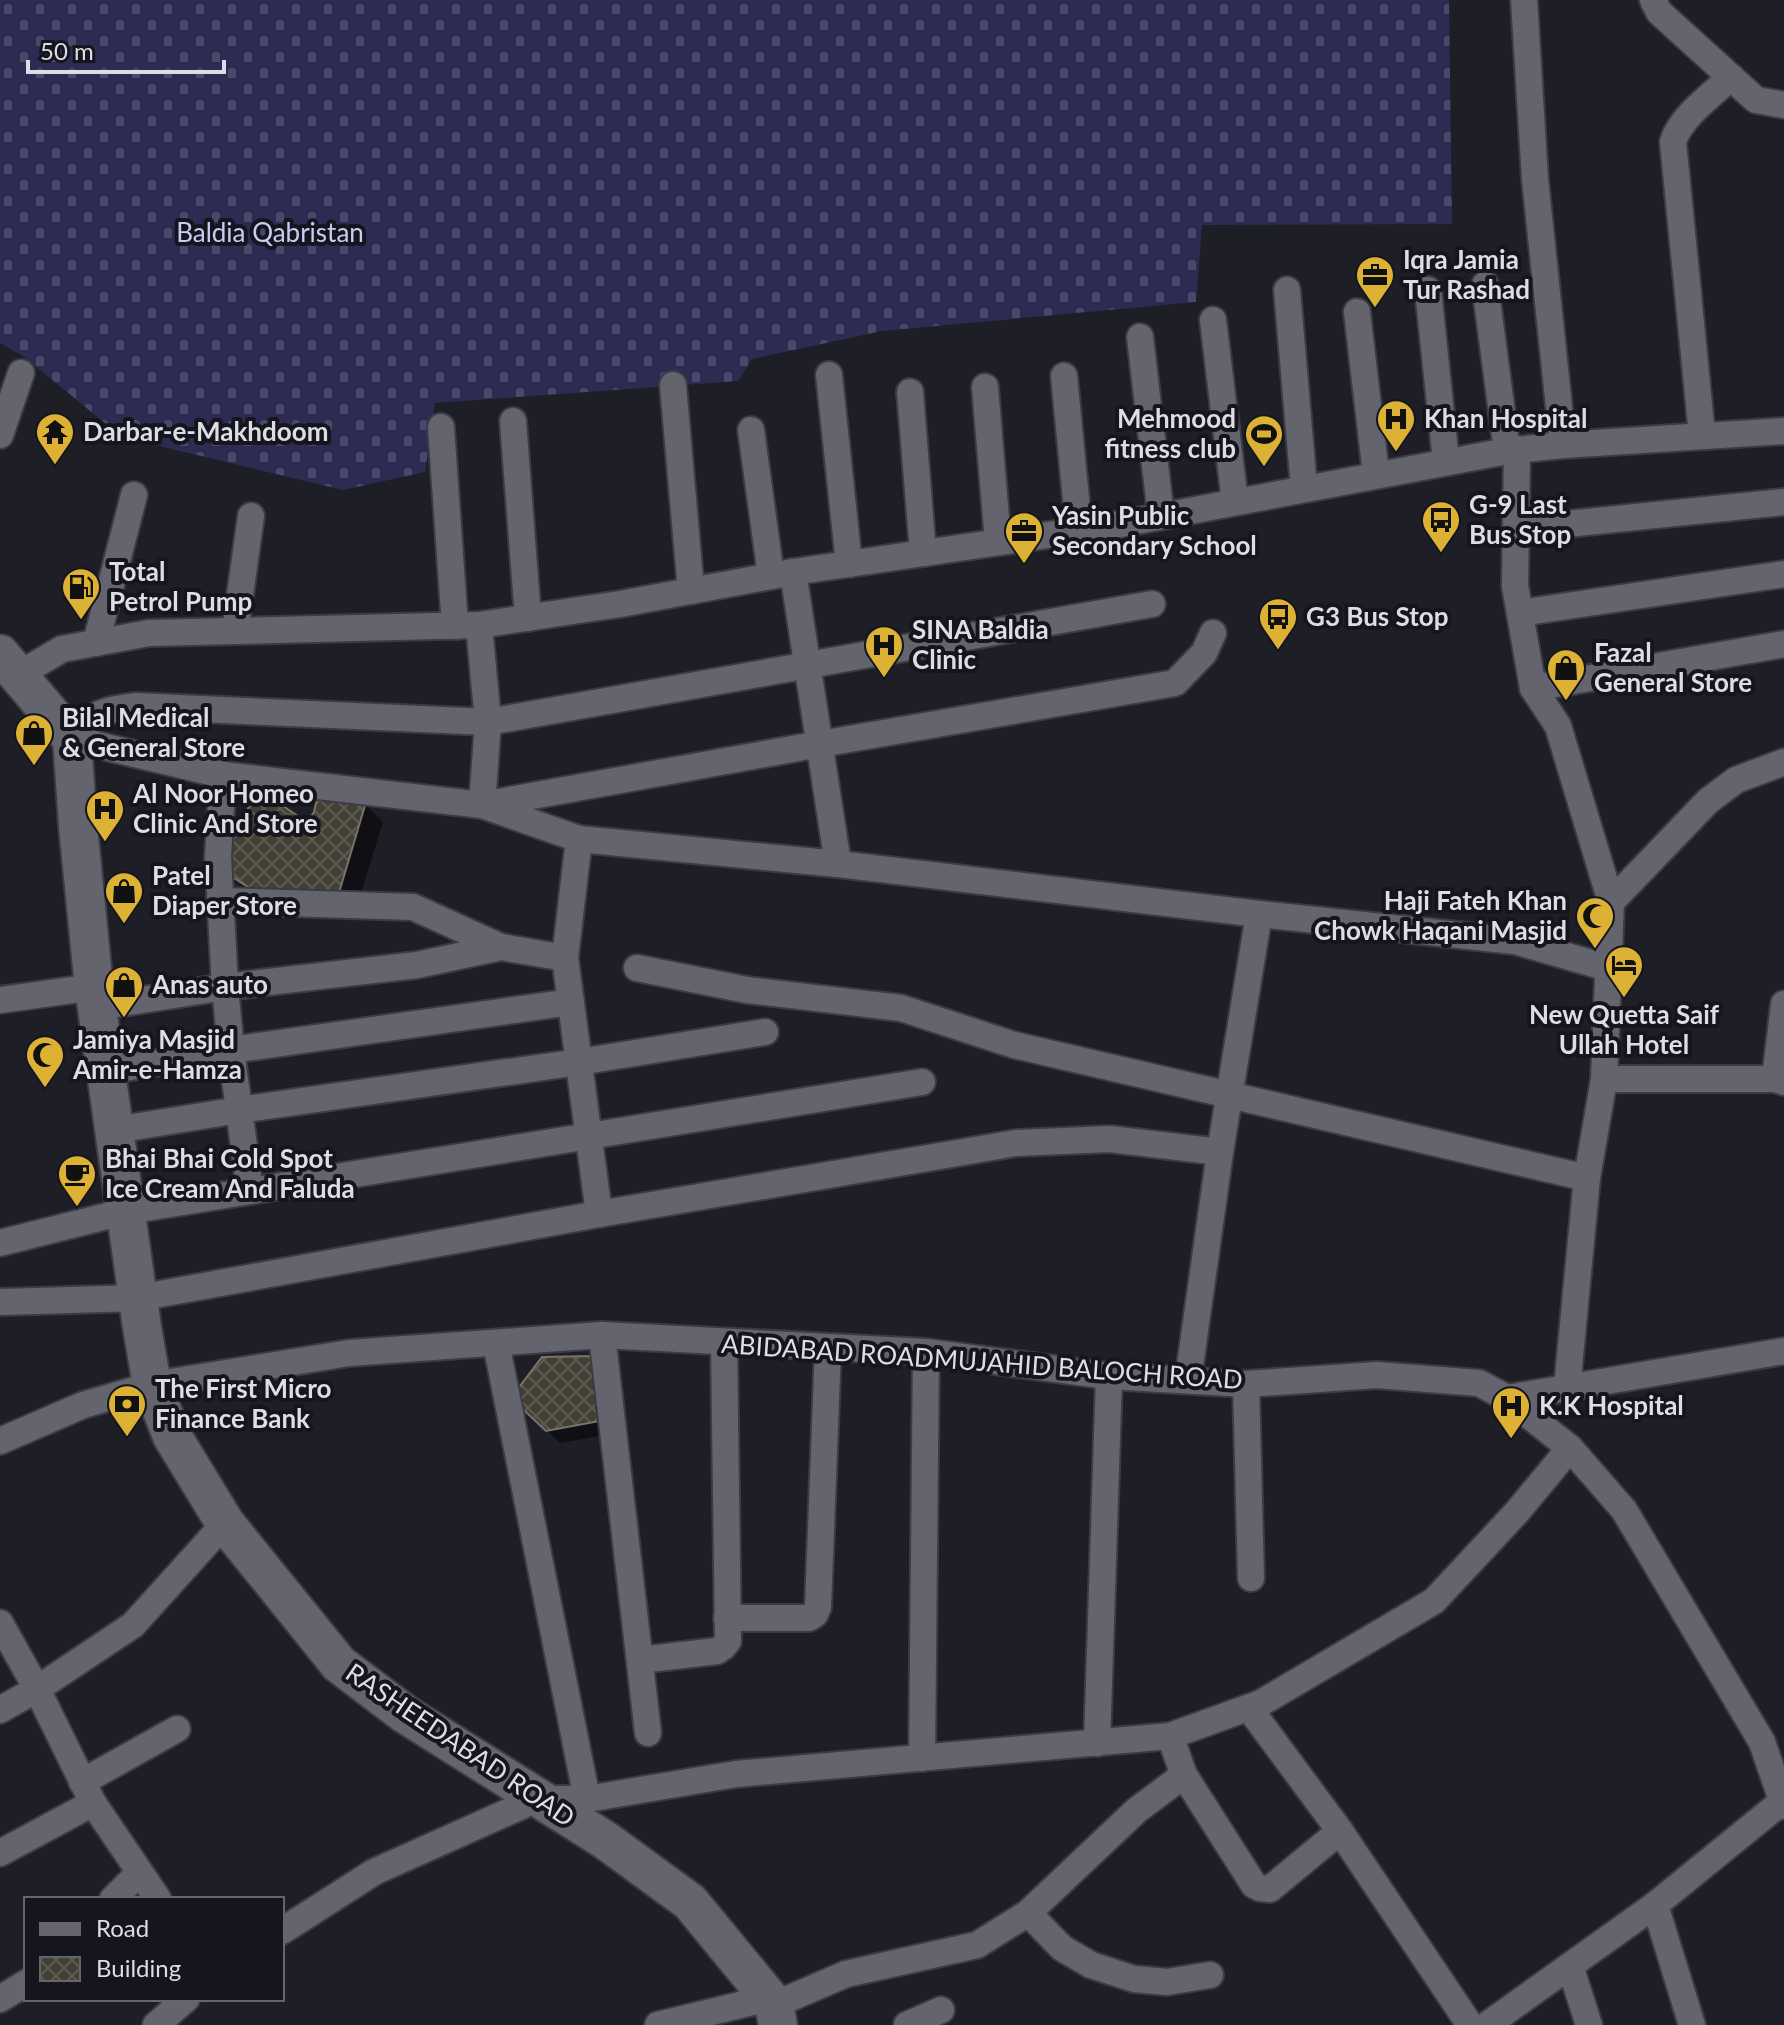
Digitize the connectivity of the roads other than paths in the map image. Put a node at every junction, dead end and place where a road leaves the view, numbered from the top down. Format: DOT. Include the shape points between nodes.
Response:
graph roads {
  1 [pos="1524,0"];
  2 [pos="1653,0"];
  3 [pos="1731,77"];
  4 [pos="1784,105"];
  5 [pos="1485,285"];
  6 [pos="1287,290"];
  7 [pos="1428,290"];
  8 [pos="1357,312"];
  9 [pos="1213,320"];
  10 [pos="1140,337"];
  11 [pos="21,373"];
  12 [pos="829,375"];
  13 [pos="1064,376"];
  14 [pos="673,385"];
  15 [pos="985,387"];
  16 [pos="910,392"];
  17 [pos="513,421"];
  18 [pos="441,427"];
  19 [pos="751,430"];
  20 [pos="1784,431"];
  21 [pos="0,435"];
  22 [pos="1702,435"];
  23 [pos="1563,445"];
  24 [pos="1512,450"];
  25 [pos="1446,461"];
  26 [pos="1376,474"];
  27 [pos="1304,488"];
  28 [pos="134,495"];
  29 [pos="1235,502"];
  30 [pos="1784,502"];
  31 [pos="251,516"];
  32 [pos="1161,516"];
  33 [pos="1516,522"];
  34 [pos="1079,530"];
  35 [pos="998,542"];
  36 [pos="923,553"];
  37 [pos="849,564"];
  38 [pos="782,574"];
  39 [pos="1784,574"];
  40 [pos="691,591"];
  41 [pos="1152,604"];
  42 [pos="1520,613"];
  43 [pos="528,618"];
  44 [pos="467,625"];
  45 [pos="235,631"];
  46 [pos="1213,633"];
  47 [pos="96,643"];
  48 [pos="1784,644"];
  49 [pos="807,665"];
  50 [pos="6,669"];
  51 [pos="1533,688"];
  52 [pos="488,722"];
  53 [pos="72,739"];
  54 [pos="820,744"];
  55 [pos="1784,762"];
  56 [pos="223,775"];
  57 [pos="482,805"];
  58 [pos="579,839"];
  59 [pos="838,864"];
  60 [pos="220,901"];
  61 [pos="1611,902"];
  62 [pos="1259,914"];
  63 [pos="501,947"];
  64 [pos="565,958"];
  65 [pos="637,968"];
  66 [pos="1608,968"];
  67 [pos="225,987"];
  68 [pos="96,997"];
  69 [pos="0,1000"];
  70 [pos="571,1002"];
  71 [pos="1784,1004"];
  72 [pos="765,1032"];
  73 [pos="231,1050"];
  74 [pos="579,1062"];
  75 [pos="107,1071"];
  76 [pos="1604,1079"];
  77 [pos="1780,1081"];
  78 [pos="922,1082"];
  79 [pos="1229,1094"];
  80 [pos="239,1110"];
  81 [pos="115,1130"];
  82 [pos="589,1137"];
  83 [pos="1220,1152"];
  84 [pos="1587,1178"];
  85 [pos="250,1191"];
  86 [pos="127,1211"];
  87 [pos="599,1214"];
  88 [pos="0,1243"];
  89 [pos="138,1298"];
  90 [pos="0,1302"];
  91 [pos="602,1335"];
  92 [pos="724,1342"];
  93 [pos="496,1343"];
  94 [pos="828,1348"];
  95 [pos="1784,1351"];
  96 [pos="926,1352"];
  97 [pos="1109,1376"];
  98 [pos="1188,1380"];
  99 [pos="1246,1384"];
  100 [pos="152,1385"];
  101 [pos="1567,1388"];
  102 [pos="1507,1398"];
  103 [pos="0,1441"];
  104 [pos="1570,1448"];
  105 [pos="225,1523"];
  106 [pos="1251,1578"];
  107 [pos="727,1618"];
  108 [pos="1,1630"];
  109 [pos="640,1660"];
  110 [pos="37,1689"];
  111 [pos="1249,1708"];
  112 [pos="0,1710"];
  113 [pos="177,1729"];
  114 [pos="648,1733"];
  115 [pos="1170,1736"];
  116 [pos="1097,1743"];
  117 [pos="922,1758"];
  118 [pos="1184,1775"];
  119 [pos="87,1792"];
  120 [pos="537,1799"];
  121 [pos="587,1799"];
  122 [pos="1783,1803"];
  123 [pos="1340,1831"];
  124 [pos="0,1853"];
  125 [pos="139,1873"];
  126 [pos="115,1897"];
  127 [pos="157,1897"];
  128 [pos="1655,1905"];
  129 [pos="1028,1913"];
  130 [pos="284,1930"];
  131 [pos="1570,1966"];
  132 [pos="1210,1975"];
  133 [pos="24,1984"];
  134 [pos="0,1999"];
  135 [pos="184,2001"];
  136 [pos="773,2009"];
  137 [pos="941,2010"];
  138 [pos="156,2025"];
  139 [pos="658,2025"];
  140 [pos="907,2025"];
  141 [pos="1470,2025"];
  142 [pos="1487,2025"];
  143 [pos="1589,2025"];
  144 [pos="1692,2025"];
  1 -- 23 [label="street" via="1535,179"];
  2 -- 3 [label="street" via="1659,12"];
  3 -- 4 [label="street" via="1756,100"];
  3 -- 22 [label="street" via="1685,121 1673,142"];
  5 -- 24 [label="street"];
  6 -- 27 [label="street"];
  7 -- 25 [label="street"];
  8 -- 26 [label="street"];
  9 -- 29 [label="street"];
  10 -- 32 [label="street"];
  11 -- 21 [label="street"];
  12 -- 37 [label="street"];
  13 -- 34 [label="street"];
  14 -- 40 [label="street"];
  15 -- 35 [label="street"];
  16 -- 36 [label="street"];
  17 -- 43 [label="street"];
  18 -- 44 [label="street"];
  19 -- 38 [label="street"];
  20 -- 22 [label="street"];
  22 -- 23 [label="street"];
  23 -- 24 [label="street"];
  24 -- 25 [label="street"];
  24 -- 33 [label="street"];
  25 -- 26 [label="street"];
  26 -- 27 [label="street"];
  27 -- 29 [label="street"];
  28 -- 47 [label="street"];
  29 -- 32 [label="street"];
  30 -- 33 [label="street" via="1547,526"];
  31 -- 45 [label="street"];
  32 -- 34 [label="street"];
  33 -- 42 [label="street"];
  34 -- 35 [label="street"];
  35 -- 36 [label="street"];
  36 -- 37 [label="street"];
  37 -- 38 [label="street"];
  38 -- 40 [label="street"];
  38 -- 49 [label="street"];
  39 -- 42 [label="street"];
  40 -- 43 [label="street"];
  41 -- 49 [label="street"];
  42 -- 51 [label="street"];
  43 -- 44 [label="street"];
  44 -- 45 [label="street"];
  44 -- 52 [label="street"];
  45 -- 47 [label="street" via="149,633"];
  46 -- 54 [label="street" via="1204,653 1175,683"];
  47 -- 50 [label="street"];
  48 -- 51 [label="street"];
  49 -- 52 [label="street"];
  49 -- 54 [label="street"];
  50 -- 53 [label="main road"];
  51 -- 61 [label="street" via="1558,726"];
  52 -- 53 [label="street" via="135,706 109,709 89,719"];
  52 -- 57 [label="street"];
  53 -- 56 [label="street"];
  53 -- 68 [label="main road, RASHEEDABAD ROAD"];
  54 -- 57 [label="street"];
  54 -- 59 [label="street"];
  55 -- 61 [label="street" via="1736,780 1708,801"];
  56 -- 57 [label="street"];
  56 -- 60 [label="street"];
  57 -- 58 [label="street"];
  58 -- 59 [label="street"];
  58 -- 64 [label="street"];
  59 -- 62 [label="street"];
  60 -- 63 [label="street" via="413,907"];
  60 -- 67 [label="street"];
  61 -- 66 [label="street"];
  62 -- 66 [label="street" via="1515,941"];
  62 -- 79 [label="street"];
  63 -- 64 [label="street"];
  63 -- 67 [label="street" via="417,965"];
  64 -- 70 [label="street"];
  65 -- 79 [label="street" via="747,990 901,1008 1014,1045"];
  66 -- 76 [label="street"];
  67 -- 68 [label="street"];
  67 -- 73 [label="street"];
  68 -- 69 [label="street"];
  68 -- 75 [label="main road, RASHEEDABAD ROAD"];
  70 -- 73 [label="street"];
  70 -- 74 [label="street"];
  71 -- 77 [label="street"];
  72 -- 74 [label="street"];
  73 -- 75 [label="street"];
  73 -- 80 [label="street"];
  74 -- 80 [label="street"];
  74 -- 82 [label="street"];
  75 -- 81 [label="main road, RASHEEDABAD ROAD"];
  76 -- 77 [label="street"];
  76 -- 84 [label="street"];
  78 -- 82 [label="street"];
  79 -- 83 [label="street"];
  79 -- 84 [label="street"];
  80 -- 81 [label="street"];
  80 -- 85 [label="street"];
  81 -- 86 [label="main road, RASHEEDABAD ROAD"];
  82 -- 85 [label="street"];
  82 -- 87 [label="street"];
  83 -- 87 [label="street" via="1110,1139 1016,1143"];
  83 -- 98 [label="street"];
  84 -- 101 [label="street"];
  85 -- 86 [label="street"];
  86 -- 88 [label="street"];
  86 -- 89 [label="main road, RASHEEDABAD ROAD"];
  87 -- 89 [label="street"];
  89 -- 90 [label="street"];
  89 -- 100 [label="main road, RASHEEDABAD ROAD"];
  91 -- 92 [label="street, ABIDABAD ROADMUJAHID BALOCH ROAD"];
  91 -- 93 [label="street, ABIDABAD ROADMUJAHID BALOCH ROAD"];
  91 -- 109 [label="street"];
  92 -- 94 [label="street, ABIDABAD ROADMUJAHID BALOCH ROAD"];
  92 -- 107 [label="street"];
  93 -- 100 [label="street, ABIDABAD ROADMUJAHID BALOCH ROAD" via="349,1353"];
  93 -- 121 [label="street"];
  94 -- 96 [label="street, ABIDABAD ROADMUJAHID BALOCH ROAD"];
  94 -- 107 [label="street" via="818,1607 809,1618"];
  95 -- 101 [label="street"];
  96 -- 97 [label="street, ABIDABAD ROADMUJAHID BALOCH ROAD"];
  96 -- 117 [label="street"];
  97 -- 98 [label="street, ABIDABAD ROADMUJAHID BALOCH ROAD"];
  97 -- 116 [label="street"];
  98 -- 99 [label="street, ABIDABAD ROADMUJAHID BALOCH ROAD"];
  99 -- 102 [label="street, ABIDABAD ROADMUJAHID BALOCH ROAD" via="1377,1375 1479,1383"];
  99 -- 106 [label="street"];
  100 -- 103 [label="street, ABIDABAD ROADMUJAHID BALOCH ROAD" via="83,1405"];
  100 -- 105 [label="main road, RASHEEDABAD ROAD" via="172,1436"];
  101 -- 102 [label="street"];
  102 -- 104 [label="street, ABIDABAD ROADMUJAHID BALOCH ROAD"];
  104 -- 111 [label="street" via="1434,1601"];
  104 -- 122 [label="street, ABIDABAD ROADMUJAHID BALOCH ROAD" via="1632,1523 1762,1742"];
  105 -- 110 [label="street" via="133,1625"];
  105 -- 120 [label="main road, RASHEEDABAD ROAD" via="339,1664 405,1714"];
  107 -- 109 [label="street" via="728,1641 717,1651"];
  108 -- 110 [label="street"];
  109 -- 114 [label="street"];
  110 -- 112 [label="street"];
  110 -- 119 [label="street"];
  111 -- 115 [label="street"];
  111 -- 123 [label="street"];
  113 -- 119 [label="street"];
  115 -- 116 [label="street"];
  115 -- 118 [label="street"];
  116 -- 117 [label="street"];
  117 -- 121 [label="street" via="736,1774"];
  118 -- 123 [label="street" via="1260,1888 1270,1889"];
  118 -- 129 [label="street" via="1137,1810"];
  119 -- 124 [label="street"];
  119 -- 125 [label="street"];
  120 -- 121 [label="street"];
  120 -- 130 [label="street" via="374,1872"];
  120 -- 136 [label="main road, RASHEEDABAD ROAD" via="690,1902"];
  122 -- 128 [label="street"];
  123 -- 141 [label="street"];
  125 -- 126 [label="street"];
  125 -- 127 [label="street"];
  128 -- 131 [label="street"];
  128 -- 144 [label="street"];
  129 -- 132 [label="street" via="1062,1948 1091,1965 1134,1979 1167,1982"];
  129 -- 136 [label="street" via="977,1945 846,1974"];
  131 -- 142 [label="street"];
  131 -- 143 [label="street"];
  133 -- 134 [label="street"];
  135 -- 138 [label="street"];
  136 -- 139 [label="street"];
  137 -- 140 [label="street"];
}
